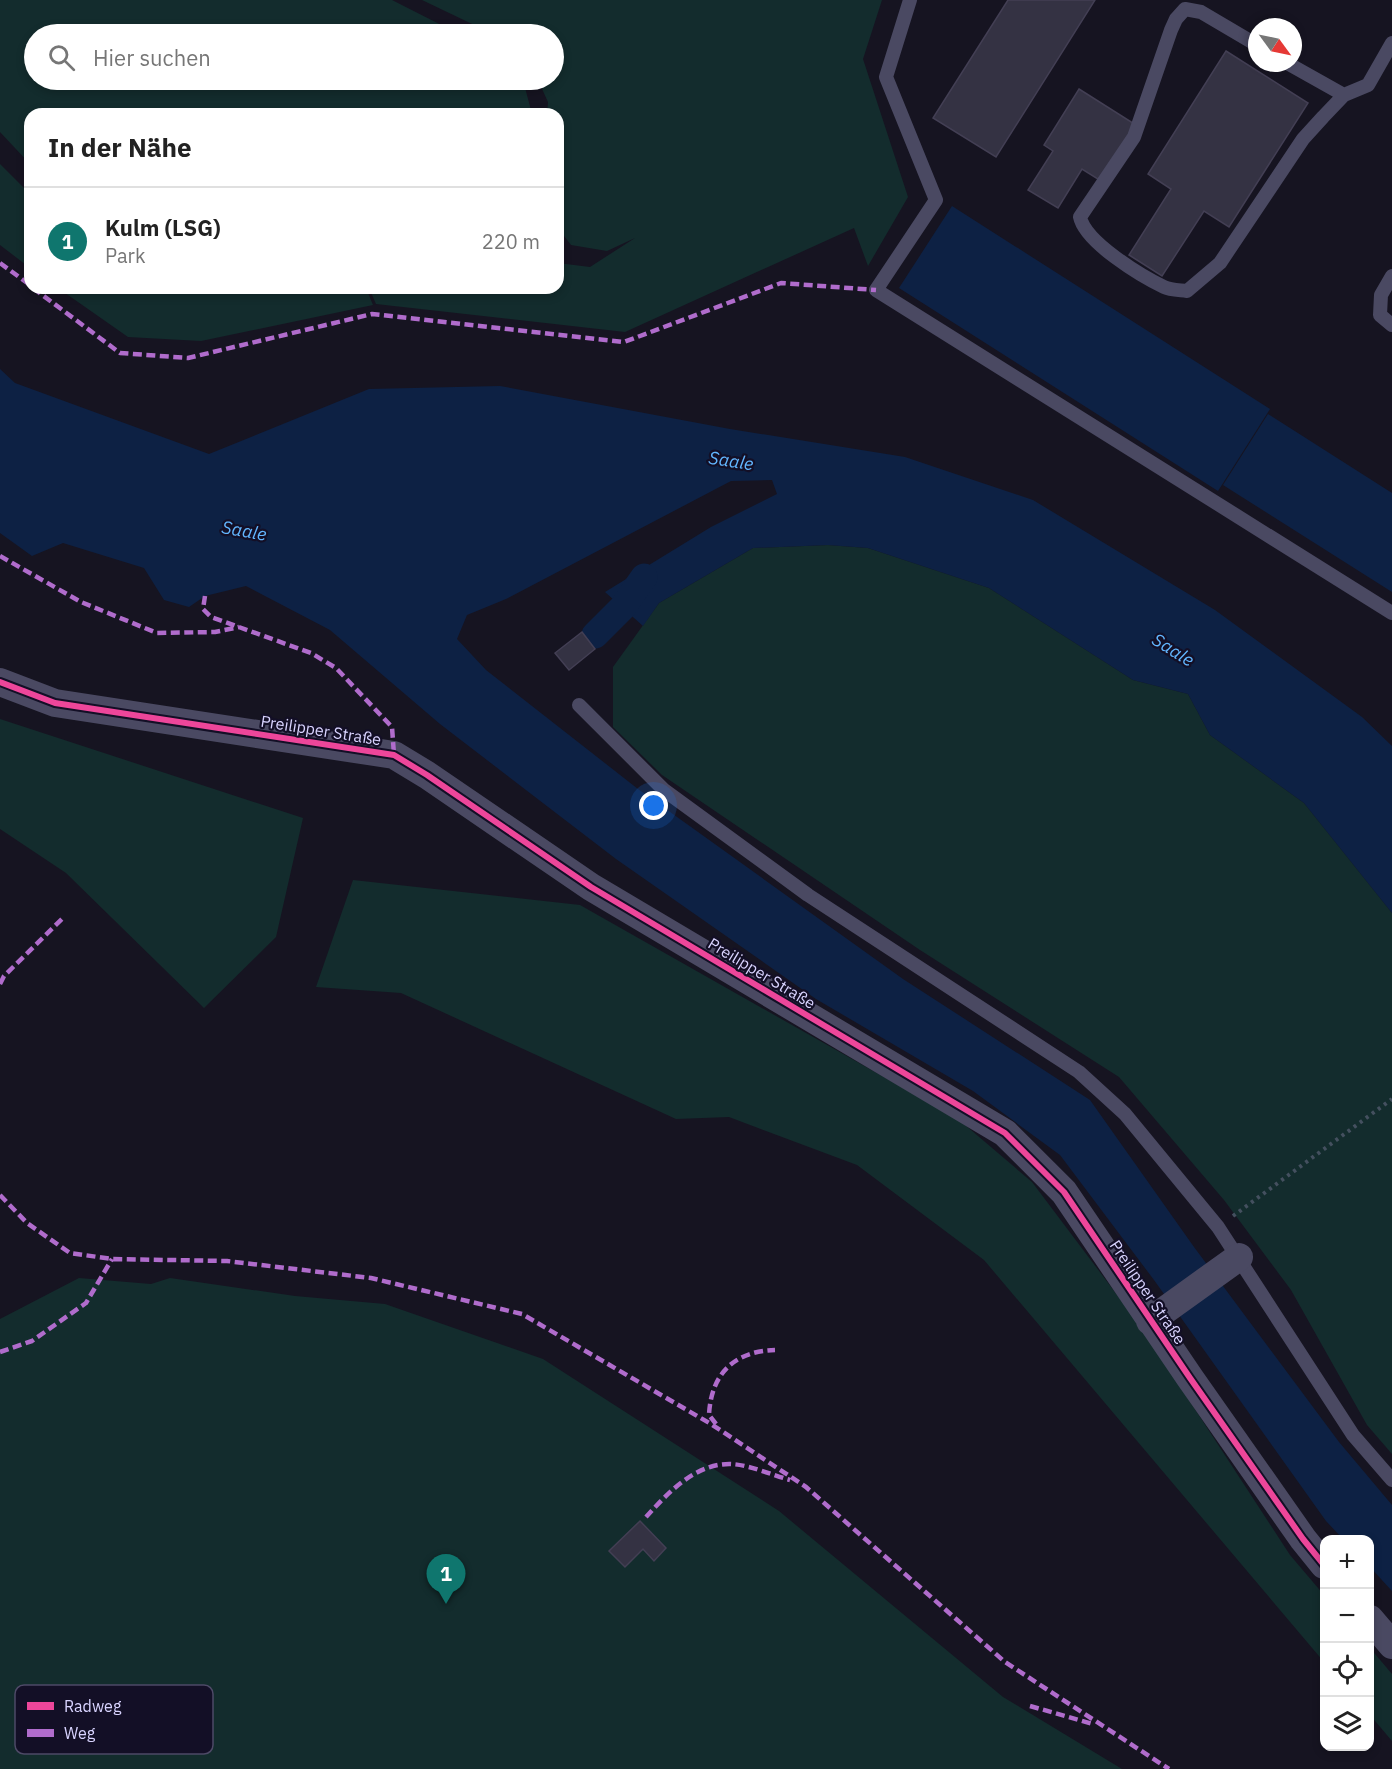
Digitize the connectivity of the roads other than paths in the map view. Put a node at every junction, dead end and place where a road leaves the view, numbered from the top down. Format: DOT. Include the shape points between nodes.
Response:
graph roads {
  1 [pos="910,0"];
  2 [pos="1248,40"];
  3 [pos="1392,43"];
  4 [pos="1302,72"];
  5 [pos="1344,96"];
  6 [pos="1392,276"];
  7 [pos="1392,325"];
  8 [pos="1392,613"];
  9 [pos="0,682"];
  10 [pos="579,705"];
  11 [pos="1232,1262"];
  12 [pos="1157,1316"];
  13 [pos="1392,1480"];
  14 [pos="1320,1560"];
  15 [pos="1374,1624"];
  16 [pos="1392,1646"];
  1 -- 8 [label="lane" via="886,77 936,200 876,290"];
  2 -- 5 [label="lane" via="1201,12 1185,9 1180,13 1134,136 1080,217 1082,227 1099,244 1166,288 1186,291 1220,263 1303,139"];
  3 -- 5 [label="lane" via="1368,85"];
  4 -- 5 [label="lane"];
  6 -- 7 [label="lane" via="1381,295 1380,315"];
  9 -- 12 [label="street, Preilipper Straße" via="55,703 394,755 591,887 1005,1133 1064,1192"];
  10 -- 11 [label="lane" via="683,804 808,895 1079,1072 1125,1114 1218,1227"];
  11 -- 12 [label="street"];
  11 -- 13 [label="lane" via="1353,1435"];
  12 -- 14 [label="street, Preilipper Straße"];
  15 -- 16 [label="street"];
}
